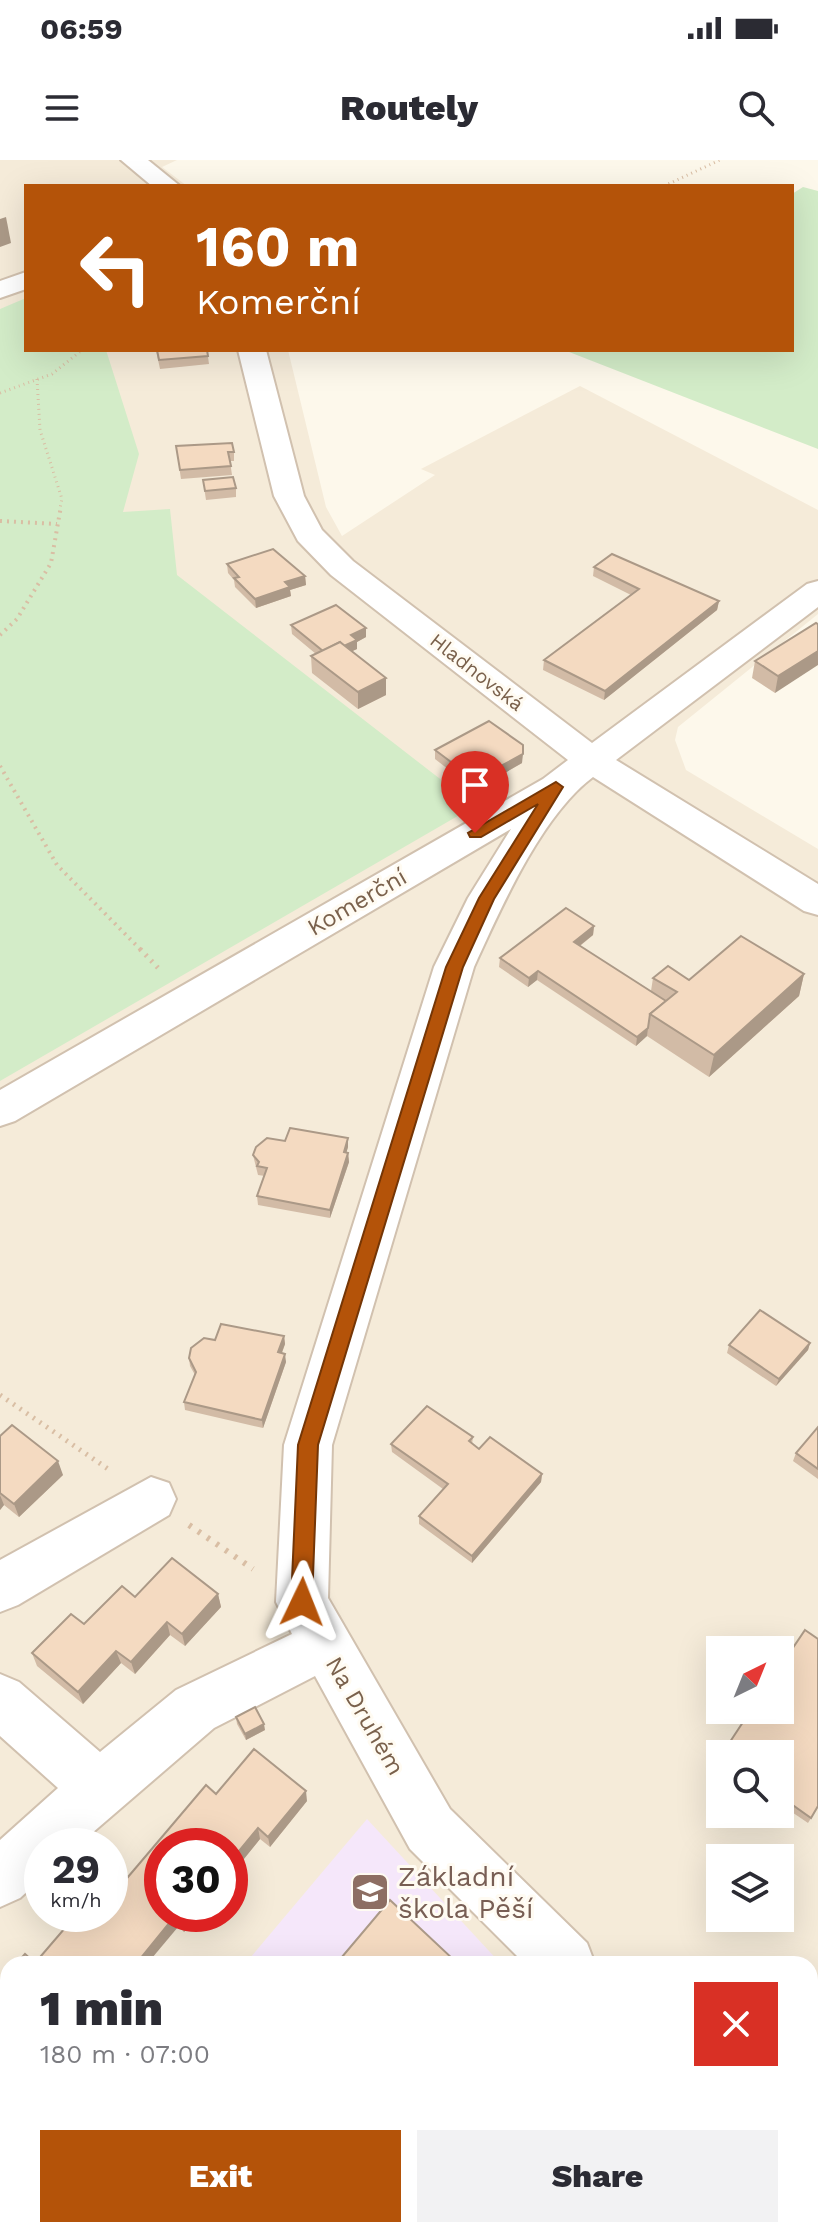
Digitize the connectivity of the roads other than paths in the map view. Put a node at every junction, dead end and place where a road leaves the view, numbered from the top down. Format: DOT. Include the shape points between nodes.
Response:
graph roads {
  1 [pos="133,160"];
  2 [pos="165,184"];
  3 [pos="24,281"];
  4 [pos="0,290"];
  5 [pos="253,352"];
  6 [pos="818,591"];
  7 [pos="575,774"];
  8 [pos="818,902"];
  9 [pos="0,1110"];
  10 [pos="151,1499"];
  11 [pos="0,1588"];
  12 [pos="325,1644"];
  13 [pos="0,1700"];
  14 [pos="99,1788"];
  15 [pos="0,1878"];
  16 [pos="558,1956"];
  1 -- 2 [label="street"];
  3 -- 4 [label="street"];
  5 -- 7 [label="street, Hladnovská" via="289,496 309,534"];
  6 -- 7 [label="street, Komerční"];
  7 -- 8 [label="street, Hladnovská"];
  7 -- 9 [label="street, Komerční"];
  7 -- 12 [label="street, Na Druhém" via="487,898 454,967 308,1445 302,1602"];
  10 -- 11 [label="street"];
  12 -- 14 [label="street" via="195,1709"];
  12 -- 16 [label="street, Na Druhém" via="430,1829"];
  13 -- 14 [label="street"];
  14 -- 15 [label="street"];
}
